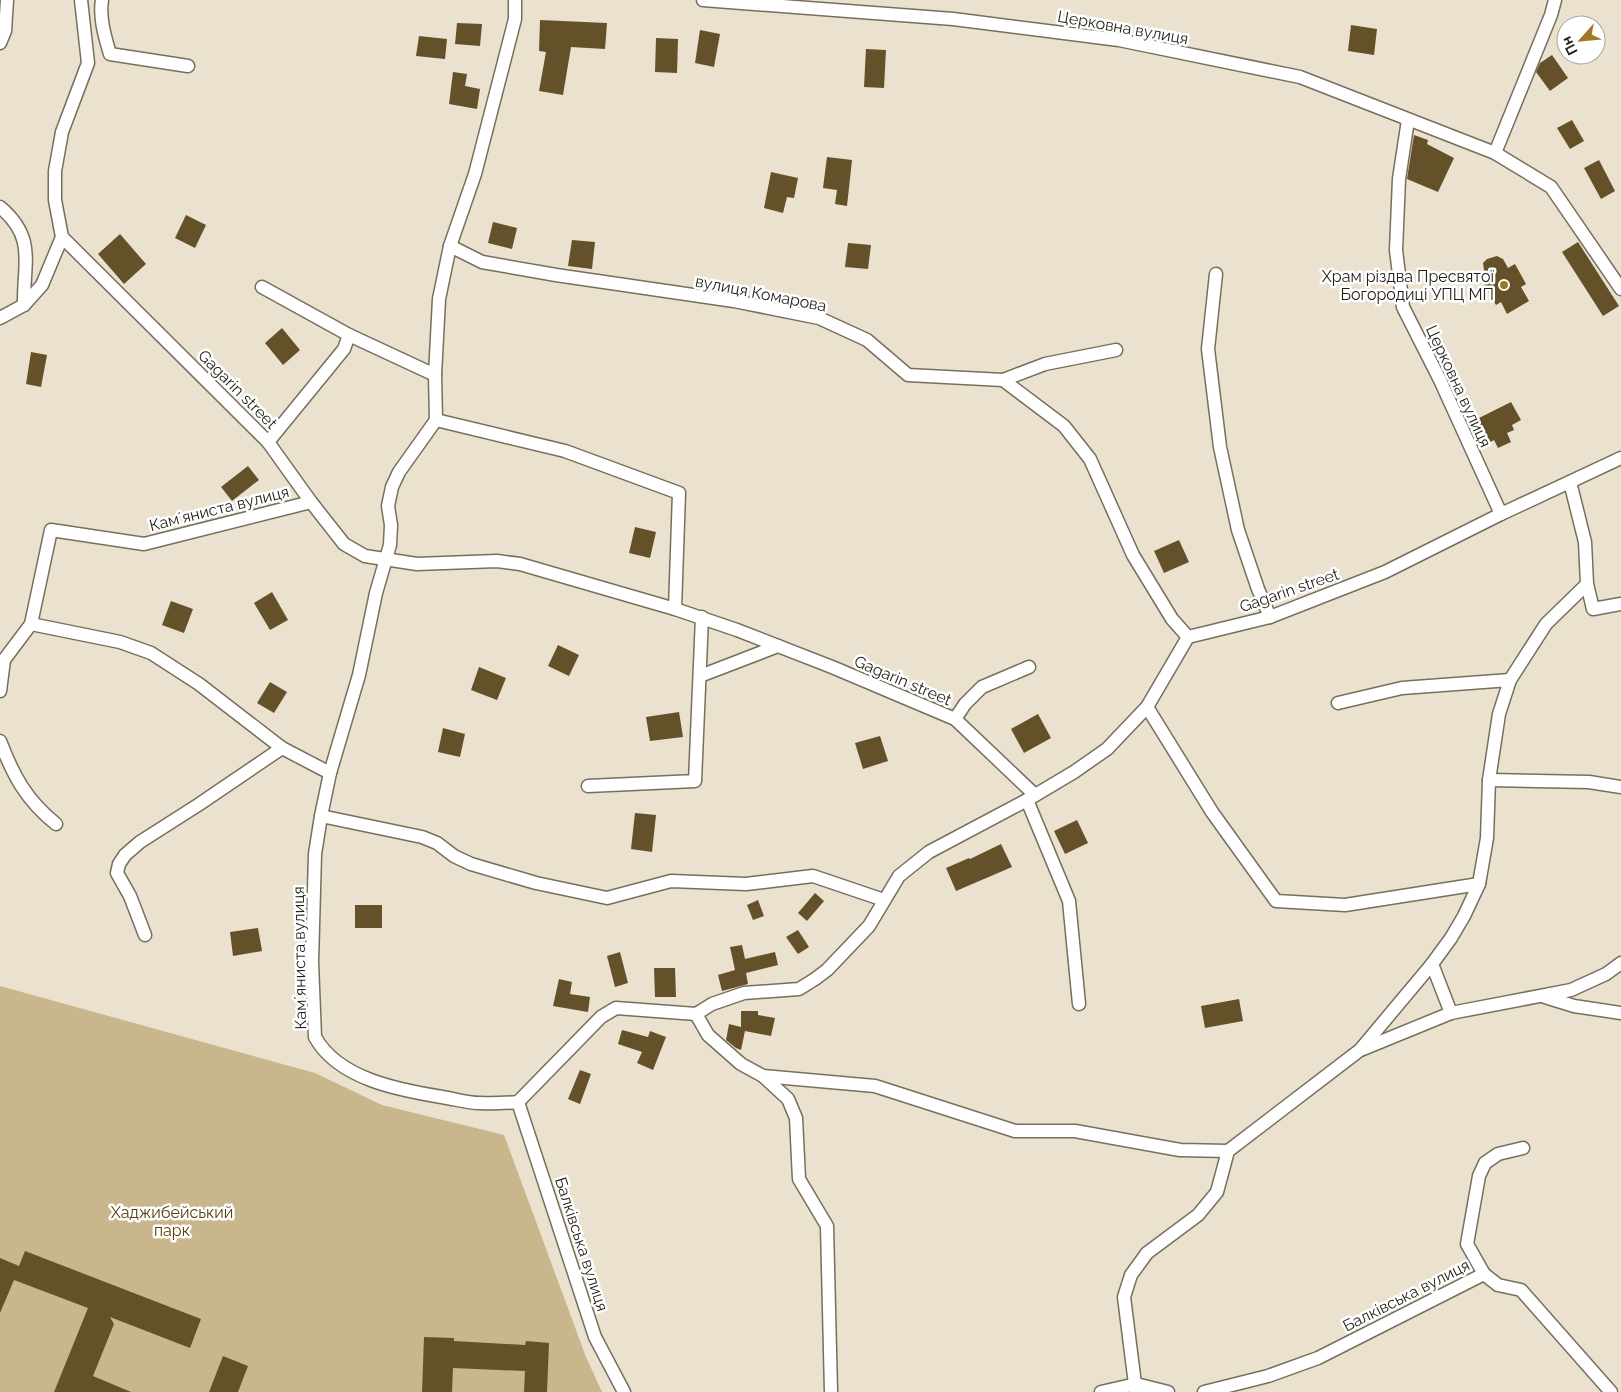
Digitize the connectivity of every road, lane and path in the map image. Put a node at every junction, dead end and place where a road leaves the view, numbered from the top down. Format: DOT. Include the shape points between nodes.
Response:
graph roads {
  1 [pos="7,0"];
  2 [pos="81,0"];
  3 [pos="102,0"];
  4 [pos="515,0"];
  5 [pos="703,0"];
  6 [pos="1555,0"];
  7 [pos="0,43"];
  8 [pos="87,50"];
  9 [pos="110,54"];
  10 [pos="188,66"];
  11 [pos="1408,120"];
  12 [pos="1495,153"];
  13 [pos="0,207"];
  14 [pos="62,237"];
  15 [pos="450,246"];
  16 [pos="1216,274"];
  17 [pos="262,286"];
  18 [pos="1621,289"];
  19 [pos="24,305"];
  20 [pos="0,318"];
  21 [pos="349,335"];
  22 [pos="1116,350"];
  23 [pos="435,375"];
  24 [pos="1002,380"];
  25 [pos="436,420"];
  26 [pos="268,442"];
  27 [pos="1621,458"];
  28 [pos="1570,482"];
  29 [pos="310,502"];
  30 [pos="1501,514"];
  31 [pos="386,560"];
  32 [pos="1587,584"];
  33 [pos="1621,604"];
  34 [pos="675,609"];
  35 [pos="702,617"];
  36 [pos="1270,617"];
  37 [pos="31,624"];
  38 [pos="1188,636"];
  39 [pos="778,646"];
  40 [pos="1029,666"];
  41 [pos="700,676"];
  42 [pos="1510,680"];
  43 [pos="0,691"];
  44 [pos="1338,703"];
  45 [pos="1147,707"];
  46 [pos="954,720"];
  47 [pos="0,740"];
  48 [pos="282,748"];
  49 [pos="330,773"];
  50 [pos="1489,780"];
  51 [pos="588,786"];
  52 [pos="1621,787"];
  53 [pos="1031,797"];
  54 [pos="321,816"];
  55 [pos="56,824"];
  56 [pos="1479,884"];
  57 [pos="884,900"];
  58 [pos="145,935"];
  59 [pos="1621,963"];
  60 [pos="1432,964"];
  61 [pos="1542,996"];
  62 [pos="1079,1004"];
  63 [pos="1451,1013"];
  64 [pos="1621,1013"];
  65 [pos="696,1014"];
  66 [pos="1360,1050"];
  67 [pos="762,1076"];
  68 [pos="518,1102"];
  69 [pos="1523,1148"];
  70 [pos="1228,1151"];
  71 [pos="1484,1274"];
  72 [pos="1136,1388"];
  73 [pos="624,1392"];
  74 [pos="831,1392"];
  75 [pos="1101,1392"];
  76 [pos="1168,1392"];
  77 [pos="1204,1392"];
  78 [pos="1611,1392"];
  1 -- 7 [label="street" via="5,31"];
  2 -- 8 [label="street"];
  3 -- 9 [label="street"];
  4 -- 15 [label="street" via="515,19 475,174"];
  5 -- 11 [label="street, Церковна вулиця" via="953,19 1119,40 1300,77"];
  6 -- 12 [label="street"];
  8 -- 9 [label="street"];
  8 -- 14 [label="street" via="88,63 62,132 55,171 55,200"];
  9 -- 10 [label="street"];
  11 -- 12 [label="street, Церковна вулиця"];
  11 -- 30 [label="street, Церковна вулиця" via="1399,179 1396,250 1403,307"];
  12 -- 18 [label="street, Церковна вулиця" via="1550,187"];
  13 -- 19 [label="street" via="10,215 24,239 27,258"];
  14 -- 19 [label="street" via="42,285"];
  14 -- 26 [label="street, Gagarin street"];
  15 -- 23 [label="street" via="439,299"];
  15 -- 24 [label="street, вулиця Комарова" via="482,262 734,301 819,318 867,340 908,375"];
  16 -- 36 [label="street" via="1208,349 1220,447 1238,530"];
  17 -- 21 [label="street"];
  19 -- 20 [label="street"];
  21 -- 23 [label="street"];
  21 -- 26 [label="street" via="344,349"];
  22 -- 24 [label="street" via="1045,364"];
  23 -- 25 [label="street"];
  24 -- 38 [label="street" via="1064,426 1090,460 1133,556 1172,618"];
  25 -- 31 [label="street" via="399,472 392,488 388,506 390,545"];
  25 -- 34 [label="street" via="565,451 679,493"];
  26 -- 29 [label="street, Gagarin street"];
  27 -- 28 [label="street, Gagarin street"];
  28 -- 30 [label="street, Gagarin street"];
  28 -- 32 [label="street" via="1585,542"];
  29 -- 31 [label="street, Gagarin street" via="344,544 365,556"];
  29 -- 37 [label="street, Камʼяниста вулиця" via="144,544 51,530"];
  30 -- 36 [label="street, Gagarin street" via="1385,572"];
  31 -- 34 [label="street, Gagarin street" via="417,564 497,561 520,564"];
  31 -- 49 [label="street, Камʼяниста вулиця" via="359,676"];
  32 -- 33 [label="street" via="1593,610"];
  32 -- 42 [label="street" via="1546,624"];
  34 -- 35 [label="street, Gagarin street"];
  35 -- 39 [label="street, Gagarin street"];
  35 -- 41 [label="street"];
  36 -- 38 [label="street, Gagarin street"];
  37 -- 43 [label="street, Камʼяниста вулиця" via="4,660"];
  37 -- 48 [label="street" via="120,642 151,653 199,684"];
  38 -- 45 [label="street"];
  39 -- 41 [label="street"];
  39 -- 46 [label="street, Gagarin street"];
  40 -- 46 [label="street" via="982,688"];
  41 -- 51 [label="street" via="695,780"];
  42 -- 44 [label="street" via="1402,688"];
  42 -- 50 [label="street" via="1499,714"];
  45 -- 53 [label="street" via="1107,749"];
  45 -- 56 [label="street" via="1212,812 1276,901 1345,905"];
  46 -- 53 [label="street, Gagarin street"];
  47 -- 55 [label="street" via="17,781 40,811"];
  48 -- 49 [label="street"];
  48 -- 58 [label="street" via="125,855 118,873"];
  49 -- 54 [label="street, Камʼяниста вулиця"];
  50 -- 52 [label="street" via="1589,782"];
  50 -- 56 [label="street" via="1487,838"];
  53 -- 57 [label="street" via="929,852 899,876"];
  53 -- 62 [label="street" via="1069,901"];
  54 -- 57 [label="street" via="422,837 471,864 536,883 607,898 671,881 746,884 813,876"];
  54 -- 68 [label="street, Камʼяниста вулиця" via="315,854 312,962 315,1037 321,1047 336,1061 365,1078 394,1088 479,1103"];
  56 -- 60 [label="street" via="1464,916"];
  57 -- 65 [label="street" via="869,926 827,970 799,988 744,993 712,1004"];
  59 -- 61 [label="street" via="1606,974 1571,990"];
  60 -- 63 [label="street"];
  60 -- 66 [label="street"];
  61 -- 63 [label="street"];
  61 -- 64 [label="street" via="1574,1006"];
  63 -- 66 [label="street"];
  65 -- 67 [label="street" via="708,1035 741,1064"];
  65 -- 68 [label="street" via="616,1008 601,1017"];
  66 -- 70 [label="street"];
  67 -- 70 [label="street" via="875,1086 1015,1131 1075,1131 1180,1150"];
  67 -- 74 [label="street" via="788,1099 796,1118 799,1178 827,1226"];
  68 -- 73 [label="street, Балківська вулиця" via="595,1337"];
  69 -- 71 [label="street" via="1498,1154 1485,1163 1479,1176 1467,1244"];
  70 -- 72 [label="street" via="1217,1192 1198,1215 1147,1253 1130,1275 1124,1297"];
  71 -- 77 [label="street, Балківська вулиця" via="1318,1358 1268,1376"];
  71 -- 78 [label="street, Балківська вулиця" via="1498,1285 1521,1290"];
  72 -- 75 [label="street"];
  72 -- 76 [label="street"];
}
